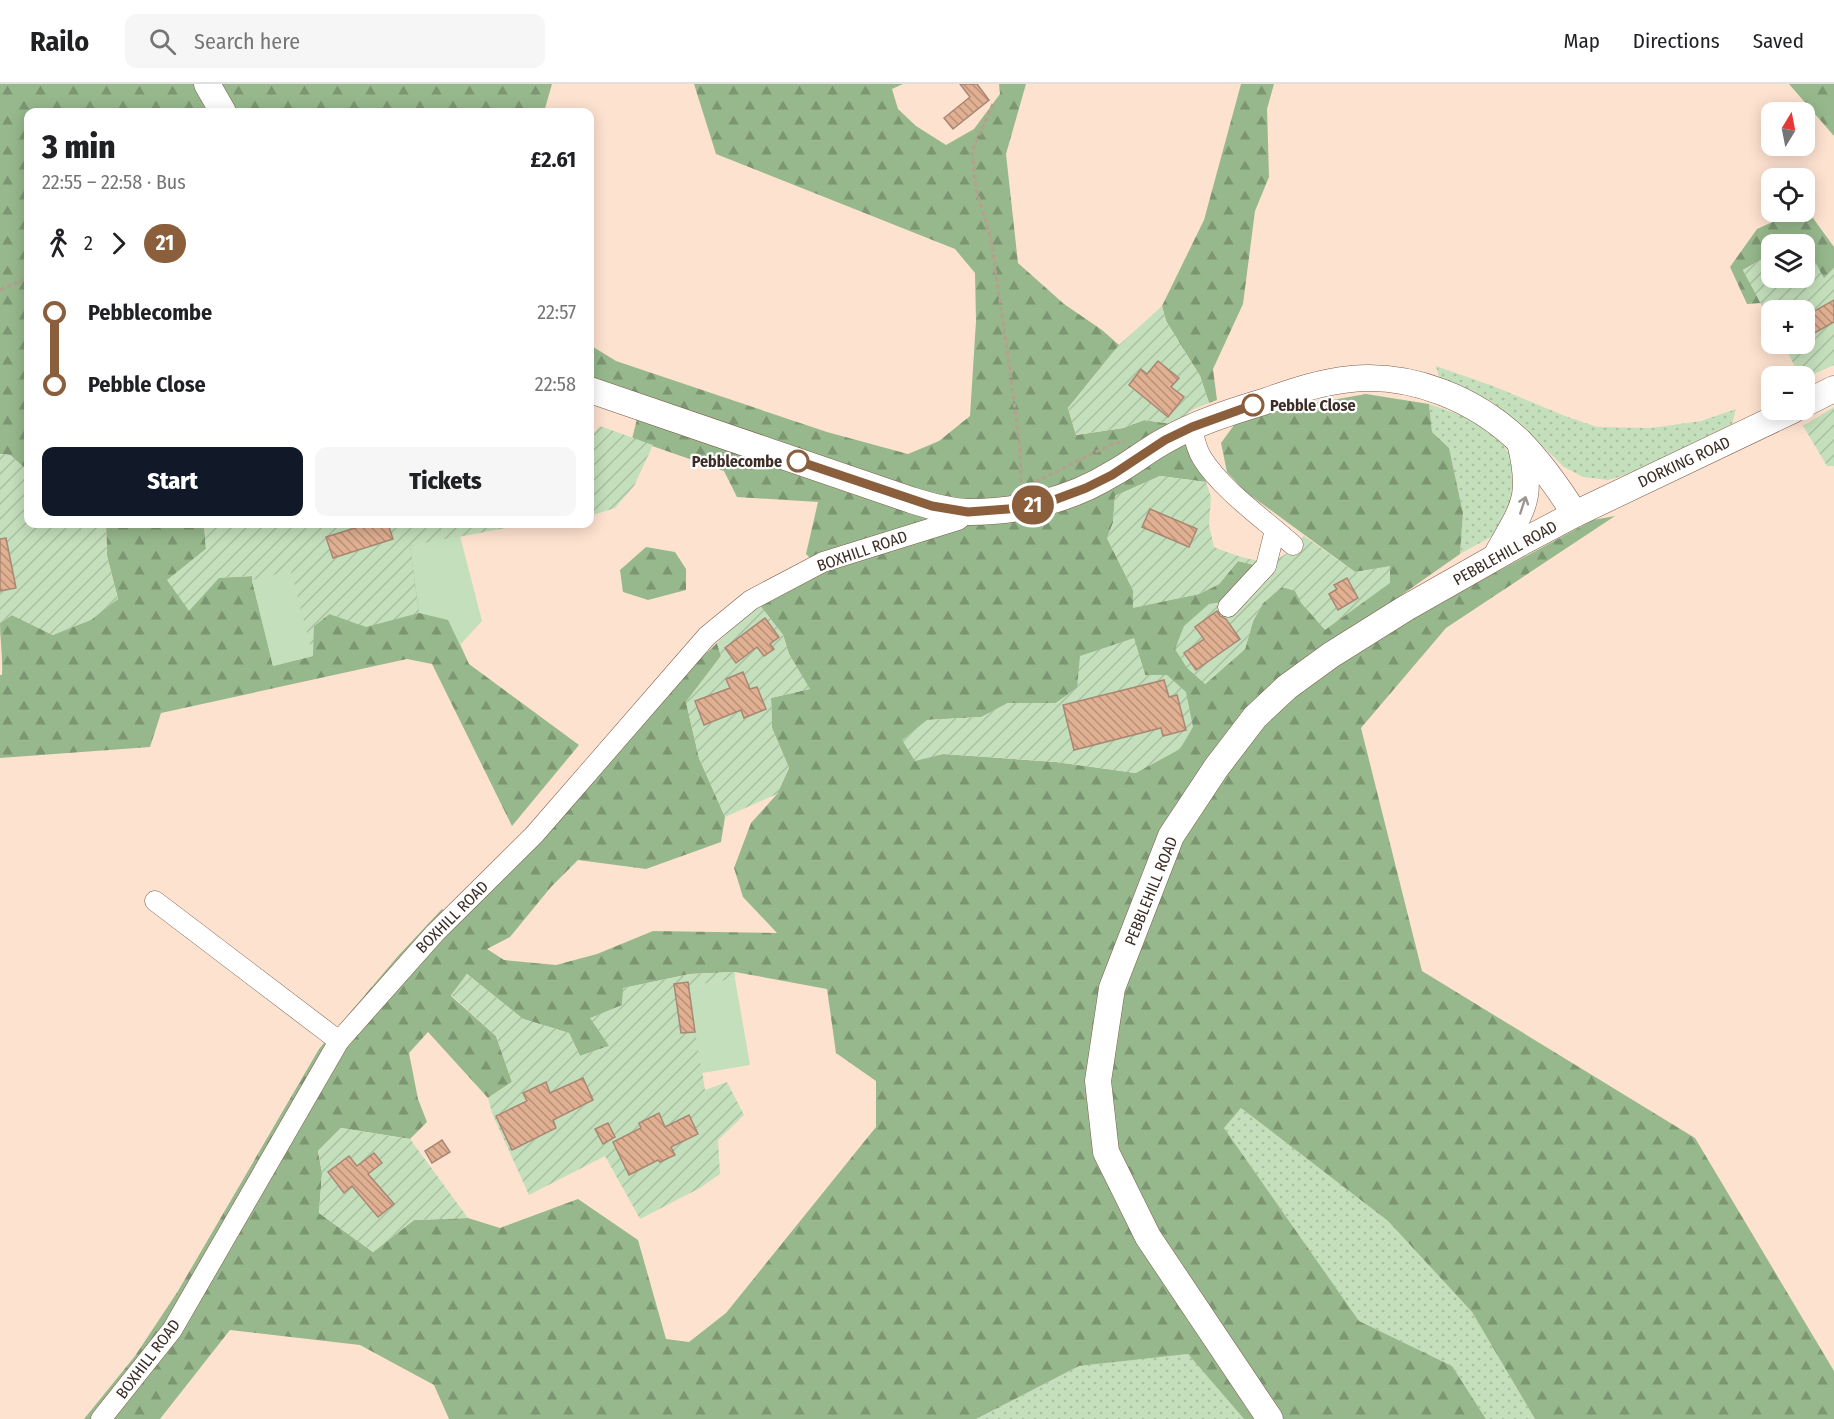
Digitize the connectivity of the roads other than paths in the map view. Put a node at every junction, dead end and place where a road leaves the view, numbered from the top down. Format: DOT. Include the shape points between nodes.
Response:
graph roads {
  1 [pos="207,84"];
  2 [pos="221,108"];
  3 [pos="1834,389"];
  4 [pos="594,391"];
  5 [pos="1815,398"];
  6 [pos="1771,420"];
  7 [pos="1192,427"];
  8 [pos="1520,442"];
  9 [pos="911,500"];
  10 [pos="968,512"];
  11 [pos="1575,514"];
  12 [pos="1275,530"];
  13 [pos="917,533"];
  14 [pos="1293,545"];
  15 [pos="1496,556"];
  16 [pos="1228,607"];
  17 [pos="155,901"];
  18 [pos="339,1041"];
  19 [pos="101,1419"];
  20 [pos="1270,1419"];
  1 -- 2 [label="main road"];
  3 -- 5 [label="main road"];
  4 -- 9 [label="main road"];
  6 -- 11 [label="main road, DORKING ROAD"];
  7 -- 8 [label="main road" via="1320,384 1387,379 1455,397 1488,416"];
  7 -- 10 [label="main road" via="1086,488 1054,500 1021,497"];
  7 -- 12 [label="street" via="1202,458 1226,488"];
  8 -- 11 [label="main road"];
  15 -- 8 [label="main road, one-way" via="1526,499 1526,470"];
  9 -- 10 [label="main road"];
  9 -- 13 [label="street, BOXHILL ROAD"];
  10 -- 13 [label="street, BOXHILL ROAD" via="958,520"];
  11 -- 15 [label="main road, PEBBLEHILL ROAD"];
  12 -- 14 [label="street"];
  12 -- 16 [label="street" via="1266,566"];
  13 -- 18 [label="street, BOXHILL ROAD" via="823,562 751,600 707,636 534,835 435,933"];
  15 -- 20 [label="main road, PEBBLEHILL ROAD" via="1331,655 1287,687 1255,717 1171,836 1112,988 1098,1081 1106,1152 1148,1237"];
  17 -- 18 [label="street"];
  18 -- 19 [label="street, BOXHILL ROAD" via="172,1330"];
}
